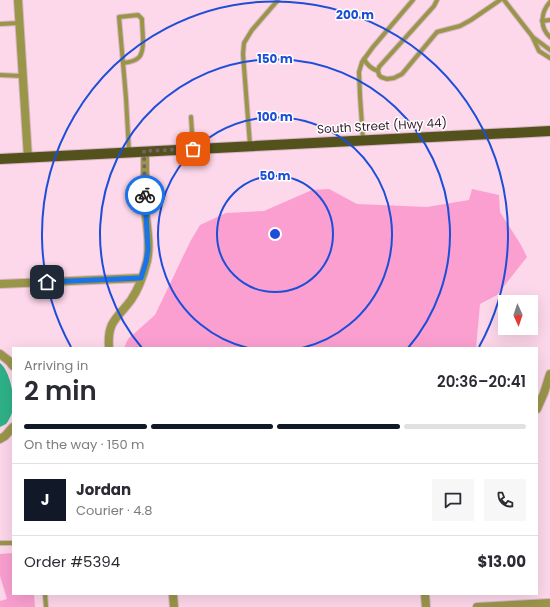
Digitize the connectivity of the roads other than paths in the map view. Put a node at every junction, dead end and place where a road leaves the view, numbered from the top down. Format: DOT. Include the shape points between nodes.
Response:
graph roads {
  1 [pos="18,0"];
  2 [pos="278,0"];
  3 [pos="412,0"];
  4 [pos="437,0"];
  5 [pos="500,0"];
  6 [pos="504,0"];
  7 [pos="550,2"];
  8 [pos="550,20"];
  9 [pos="542,21"];
  10 [pos="19,23"];
  11 [pos="0,24"];
  12 [pos="532,36"];
  13 [pos="550,37"];
  14 [pos="550,50"];
  15 [pos="550,58"];
  16 [pos="364,59"];
  17 [pos="123,63"];
  18 [pos="378,71"];
  19 [pos="0,75"];
  20 [pos="22,76"];
  21 [pos="191,117"];
  22 [pos="550,131"];
  23 [pos="363,140"];
  24 [pos="250,146"];
  25 [pos="193,149"];
  26 [pos="144,151"];
  27 [pos="129,152"];
  28 [pos="28,158"];
  29 [pos="0,159"];
  30 [pos="141,278"];
  31 [pos="0,284"];
  32 [pos="109,347"];
  33 [pos="0,354"];
  34 [pos="12,365"];
  35 [pos="550,374"];
  36 [pos="538,407"];
  37 [pos="12,430"];
  38 [pos="0,439"];
  39 [pos="0,543"];
  40 [pos="12,543"];
  41 [pos="45,595"];
  42 [pos="173,595"];
  43 [pos="425,595"];
  44 [pos="550,603"];
  45 [pos="541,605"];
  46 [pos="46,607"];
  47 [pos="174,607"];
  48 [pos="426,607"];
  49 [pos="477,607"];
  1 -- 10 [label="street"];
  2 -- 24 [label="lane" via="244,43"];
  3 -- 16 [label="lane"];
  4 -- 18 [label="lane"];
  5 -- 18 [label="lane" via="460,26 437,32 402,74 387,79 379,75"];
  6 -- 12 [label="lane"];
  7 -- 9 [label="lane" via="544,8"];
  8 -- 9 [label="lane"];
  9 -- 13 [label="lane"];
  10 -- 11 [label="lane"];
  10 -- 20 [label="street"];
  12 -- 14 [label="lane"];
  12 -- 15 [label="lane" via="538,50"];
  16 -- 18 [label="lane" via="371,68"];
  16 -- 23 [label="lane" via="360,72"];
  17 -- 17 [label="lane" via="135,60 143,51 142,19 138,15 119,17"];
  17 -- 27 [label="lane"];
  19 -- 20 [label="lane"];
  20 -- 28 [label="street"];
  21 -- 25 [label="lane"];
  22 -- 23 [label="main road, South Street (Hwy 44)"];
  23 -- 24 [label="main road, South Street (Hwy 44)"];
  24 -- 25 [label="main road, South Street (Hwy 44)"];
  25 -- 26 [label="main road, South Street (Hwy 44)"];
  26 -- 27 [label="main road, South Street (Hwy 44)"];
  26 -- 30 [label="street" via="148,250"];
  27 -- 28 [label="main road, South Street (Hwy 44)"];
  28 -- 29 [label="main road, South Street (Hwy 44)"];
  30 -- 31 [label="street"];
  30 -- 32 [label="street" via="133,296 111,326"];
  33 -- 34 [label="street"];
  35 -- 36 [label="street"];
  37 -- 38 [label="street"];
  39 -- 40 [label="lane"];
  41 -- 46 [label="lane"];
  42 -- 47 [label="street"];
  43 -- 48 [label="street"];
  44 -- 45 [label="street"];
  45 -- 49 [label="street"];
}
